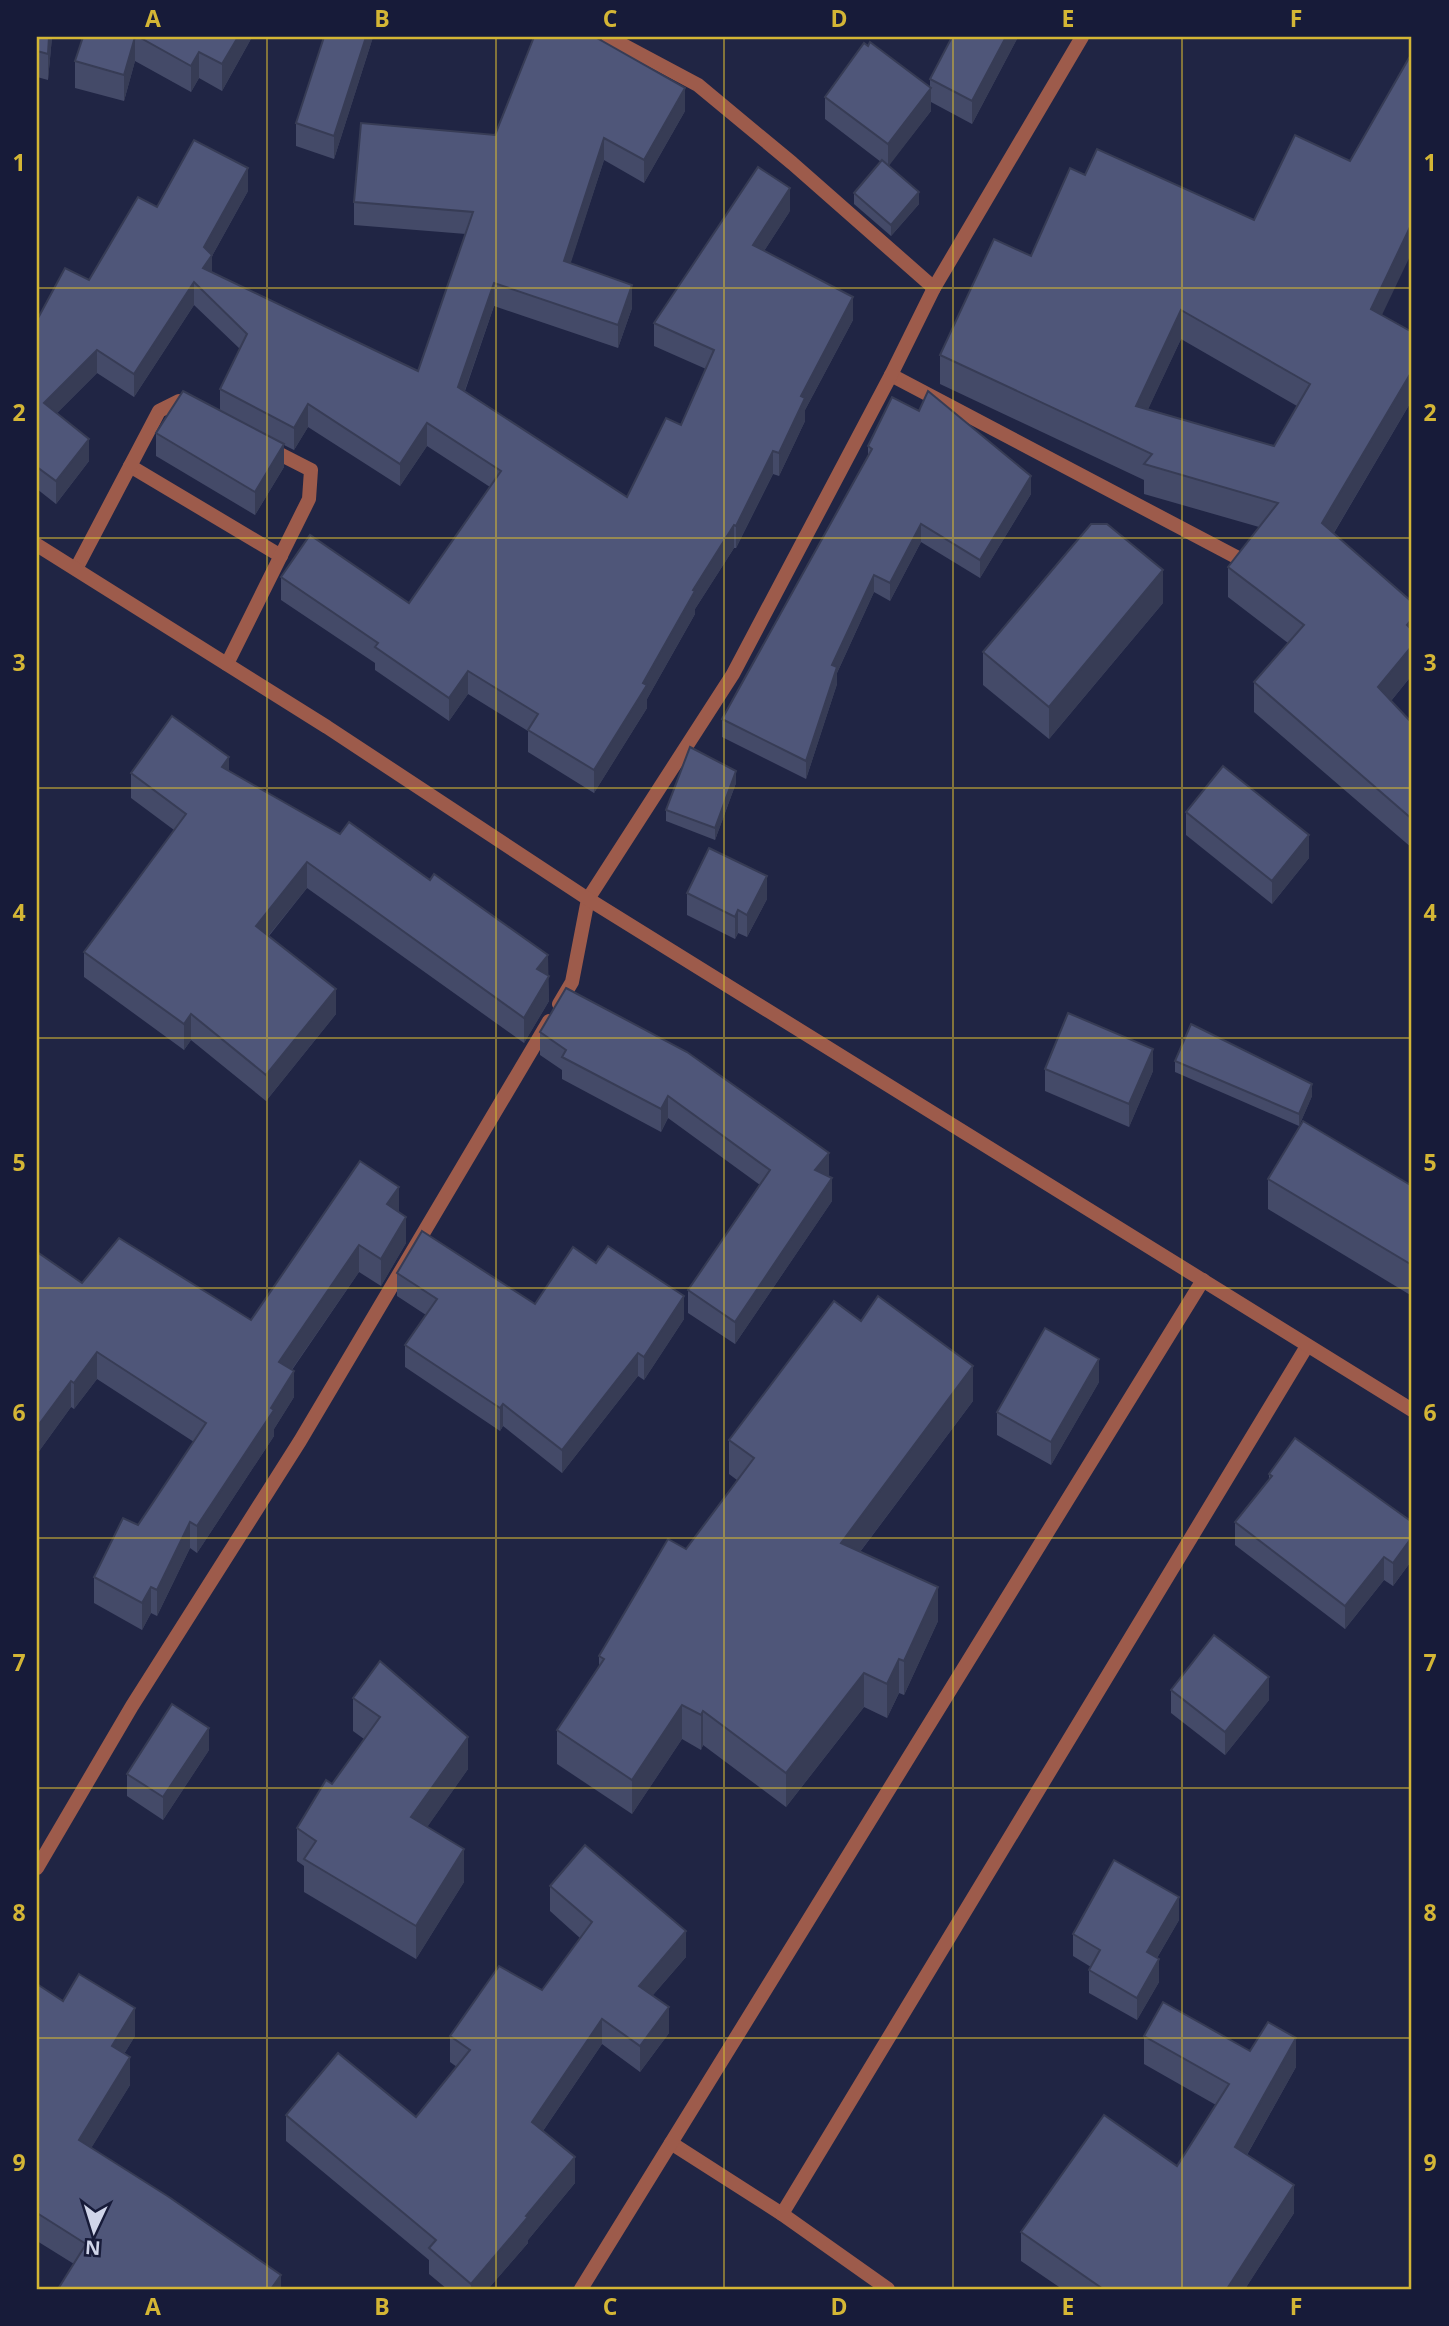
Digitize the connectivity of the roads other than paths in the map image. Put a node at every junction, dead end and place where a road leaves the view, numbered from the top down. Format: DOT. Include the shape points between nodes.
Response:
graph roads {
  1 [pos="608,37"];
  2 [pos="1082,37"];
  3 [pos="934,288"];
  4 [pos="891,375"];
  5 [pos="203,413"];
  6 [pos="251,439"];
  7 [pos="130,466"];
  8 [pos="37,545"];
  9 [pos="281,556"];
  10 [pos="1240,559"];
  11 [pos="76,569"];
  12 [pos="227,664"];
  13 [pos="588,899"];
  14 [pos="1203,1280"];
  15 [pos="1307,1346"];
  16 [pos="1412,1410"];
  17 [pos="37,1868"];
  18 [pos="671,2143"];
  19 [pos="782,2214"];
  20 [pos="581,2289"];
  21 [pos="888,2289"];
  1 -- 3 [label="street" via="698,85"];
  2 -- 3 [label="street"];
  3 -- 4 [label="street"];
  4 -- 10 [label="street"];
  4 -- 13 [label="street" via="733,674"];
  5 -- 7 [label="street" via="179,401 159,411"];
  6 -- 9 [label="street" via="311,470 310,499"];
  7 -- 9 [label="street"];
  7 -- 11 [label="street"];
  8 -- 11 [label="street"];
  9 -- 12 [label="street"];
  11 -- 12 [label="street"];
  12 -- 13 [label="street"];
  13 -- 14 [label="street"];
  13 -- 17 [label="street" via="572,982 300,1441 132,1706"];
  14 -- 15 [label="street"];
  14 -- 18 [label="street"];
  15 -- 16 [label="street"];
  15 -- 19 [label="street"];
  18 -- 19 [label="street"];
  18 -- 20 [label="street"];
  19 -- 21 [label="street"];
}
